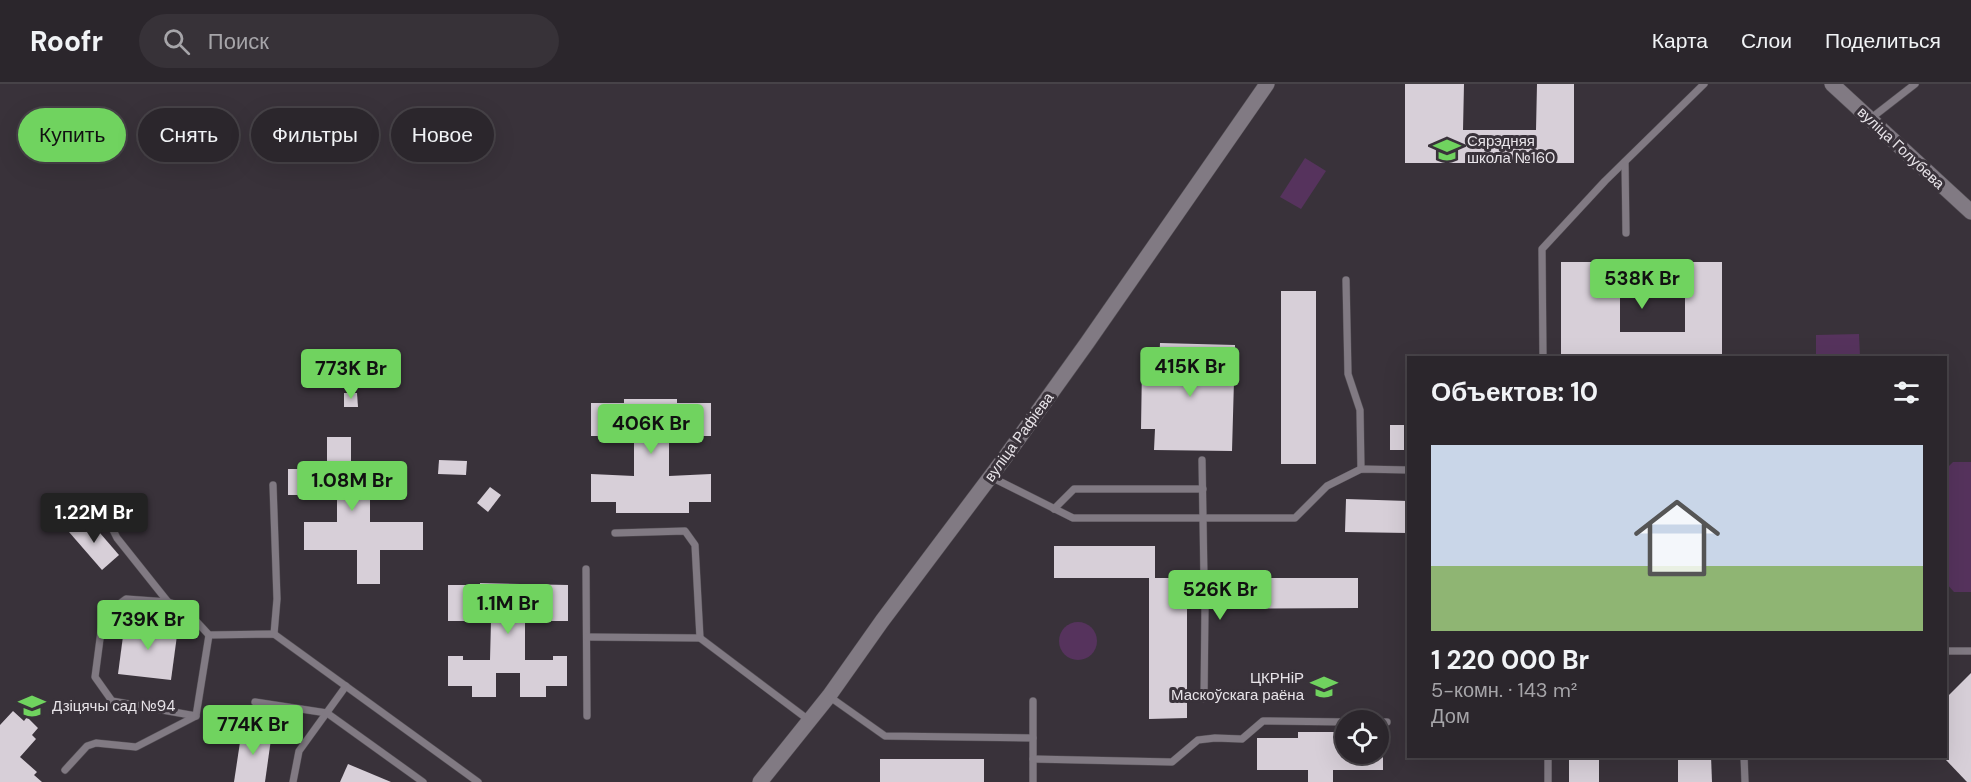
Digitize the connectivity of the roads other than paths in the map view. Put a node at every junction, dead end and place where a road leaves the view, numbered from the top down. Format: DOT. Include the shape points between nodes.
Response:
graph roads {
  1 [pos="1267,84"];
  2 [pos="1704,84"];
  3 [pos="1832,84"];
  4 [pos="1915,84"];
  5 [pos="1869,120"];
  6 [pos="1625,162"];
  7 [pos="1971,212"];
  8 [pos="1626,233"];
  9 [pos="1346,280"];
  10 [pos="1543,356"];
  11 [pos="1202,460"];
  12 [pos="1361,469"];
  13 [pos="1407,470"];
  14 [pos="990,477"];
  15 [pos="273,485"];
  16 [pos="1203,489"];
  17 [pos="1054,509"];
  18 [pos="1203,518"];
  19 [pos="108,520"];
  20 [pos="615,533"];
  21 [pos="586,569"];
  22 [pos="1204,578"];
  23 [pos="168,602"];
  24 [pos="1205,609"];
  25 [pos="274,634"];
  26 [pos="209,635"];
  27 [pos="587,637"];
  28 [pos="700,638"];
  29 [pos="1947,651"];
  30 [pos="1971,651"];
  31 [pos="346,686"];
  32 [pos="829,696"];
  33 [pos="1204,699"];
  34 [pos="1033,701"];
  35 [pos="255,702"];
  36 [pos="327,713"];
  37 [pos="196,716"];
  38 [pos="587,716"];
  39 [pos="810,721"];
  40 [pos="1335,722"];
  41 [pos="1034,738"];
  42 [pos="1548,758"];
  43 [pos="1744,758"];
  44 [pos="1033,759"];
  45 [pos="65,770"];
  46 [pos="293,782"];
  47 [pos="423,782"];
  48 [pos="478,782"];
  49 [pos="760,782"];
  50 [pos="1033,782"];
  51 [pos="1548,782"];
  52 [pos="1745,782"];
  1 -- 14 [label="main road, вуліца Рафіева"];
  2 -- 6 [label="lane"];
  3 -- 5 [label="main road, вуліца Голубева"];
  4 -- 5 [label="lane"];
  5 -- 7 [label="main road, вуліца Голубева"];
  6 -- 8 [label="lane"];
  6 -- 10 [label="lane" via="1542,249"];
  9 -- 12 [label="lane" via="1348,375 1360,410"];
  11 -- 16 [label="lane"];
  12 -- 13 [label="lane"];
  12 -- 18 [label="lane" via="1328,486 1295,518"];
  14 -- 17 [label="lane"];
  14 -- 32 [label="main road, вуліца Рафіева"];
  15 -- 25 [label="lane" via="277,599"];
  16 -- 17 [label="lane" via="1074,489"];
  16 -- 18 [label="lane"];
  17 -- 18 [label="lane" via="1073,518"];
  18 -- 22 [label="lane"];
  19 -- 23 [label="lane"];
  20 -- 28 [label="lane" via="684,531 689,536 695,545"];
  21 -- 27 [label="lane"];
  23 -- 26 [label="lane" via="182,606"];
  23 -- 37 [label="lane" via="126,599 103,616 95,677 112,701"];
  24 -- 33 [label="lane"];
  25 -- 26 [label="lane"];
  25 -- 31 [label="lane"];
  26 -- 37 [label="lane"];
  27 -- 28 [label="lane"];
  27 -- 38 [label="lane"];
  28 -- 39 [label="lane"];
  29 -- 30 [label="lane"];
  31 -- 36 [label="lane"];
  31 -- 48 [label="lane"];
  32 -- 39 [label="main road, вуліца Рафіева"];
  32 -- 41 [label="lane" via="885,736"];
  34 -- 41 [label="lane"];
  35 -- 36 [label="lane"];
  36 -- 46 [label="lane" via="299,752"];
  36 -- 47 [label="lane"];
  37 -- 45 [label="lane" via="136,747 96,743 87,746"];
  39 -- 49 [label="main road, вуліца Рафіева"];
  40 -- 44 [label="lane" via="1263,721 1242,739 1198,740 1172,762"];
  41 -- 44 [label="lane"];
  42 -- 51 [label="lane"];
  43 -- 52 [label="lane"];
  44 -- 50 [label="lane"];
}
